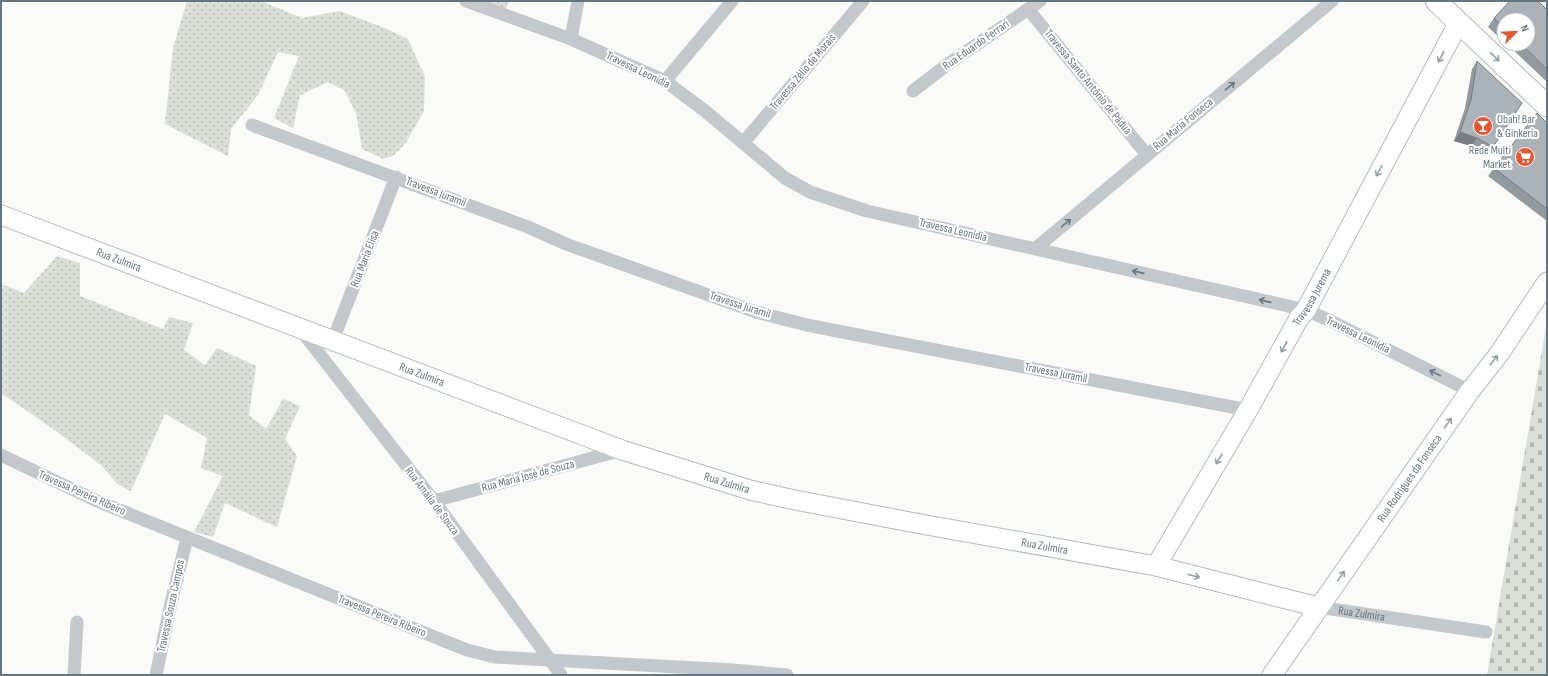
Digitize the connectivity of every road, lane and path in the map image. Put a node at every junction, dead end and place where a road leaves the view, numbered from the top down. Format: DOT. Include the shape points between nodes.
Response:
graph roads {
  1 [pos="466,1"];
  2 [pos="578,1"];
  3 [pos="732,1"];
  4 [pos="863,1"];
  5 [pos="1040,1"];
  6 [pos="1332,1"];
  7 [pos="1436,1"];
  8 [pos="1028,9"];
  9 [pos="1459,22"];
  10 [pos="571,39"];
  11 [pos="665,81"];
  12 [pos="913,92"];
  13 [pos="1547,106"];
  14 [pos="252,125"];
  15 [pos="743,143"];
  16 [pos="1147,155"];
  17 [pos="396,177"];
  18 [pos="1,215"];
  19 [pos="1036,248"];
  20 [pos="1547,282"];
  21 [pos="1306,310"];
  22 [pos="300,329"];
  23 [pos="333,340"];
  24 [pos="1470,391"];
  25 [pos="1248,410"];
  26 [pos="622,450"];
  27 [pos="1,455"];
  28 [pos="434,501"];
  29 [pos="187,538"];
  30 [pos="1156,566"];
  31 [pos="1318,607"];
  32 [pos="77,622"];
  33 [pos="1486,632"];
  34 [pos="550,660"];
  35 [pos="74,675"];
  36 [pos="156,675"];
  37 [pos="561,675"];
  38 [pos="787,675"];
  39 [pos="1272,675"];
  1 -- 10 [label="street, Travessa Leonídia"];
  2 -- 10 [label="street"];
  3 -- 11 [label="street"];
  4 -- 15 [label="street, Travessa Zélio de Morais"];
  5 -- 8 [label="street, Rua Eduardo Ferrari"];
  16 -- 6 [label="street, Rua Maria Fonseca, one-way"];
  7 -- 9 [label="main road"];
  8 -- 12 [label="street, Rua Eduardo Ferrari" via="948,64"];
  8 -- 16 [label="street, Travessa Santo Antônio de Pádua"];
  9 -- 13 [label="main road, one-way"];
  9 -- 21 [label="main road, Travessa Jurema, one-way"];
  10 -- 11 [label="street, Travessa Leonídia"];
  11 -- 15 [label="street, Travessa Leonídia"];
  14 -- 17 [label="street, Travessa Juramil"];
  15 -- 19 [label="street, Travessa Leonídia" via="785,178 810,192 867,210"];
  19 -- 16 [label="street, Rua Maria Fonseca, one-way"];
  17 -- 23 [label="street, Rua Maria Elisa"];
  17 -- 25 [label="street, Travessa Juramil" via="566,244 756,312 807,325"];
  18 -- 22 [label="main road, Rua Zulmira"];
  21 -- 19 [label="street, Travessa Leonídia, one-way"];
  24 -- 20 [label="main road, Rua Rodrigues da Fonseca, one-way" via="1499,354"];
  24 -- 21 [label="street, Travessa Leonídia, one-way"];
  21 -- 25 [label="main road, Travessa Jurema, one-way" via="1299,318"];
  22 -- 23 [label="main road, Rua Zulmira"];
  22 -- 28 [label="street, Rua Amália de Souza"];
  23 -- 26 [label="main road, Rua Zulmira"];
  31 -- 24 [label="main road, Rua Rodrigues da Fonseca, one-way"];
  25 -- 30 [label="main road, Travessa Jurema, one-way"];
  26 -- 28 [label="street, Rua Maria José de Souza"];
  26 -- 30 [label="main road, Rua Zulmira" via="750,490 796,500"];
  27 -- 29 [label="street, Travessa Pereira Ribeiro" via="97,501"];
  28 -- 34 [label="street, Rua Amália de Souza"];
  29 -- 34 [label="street, Travessa Pereira Ribeiro" via="467,650 495,657"];
  29 -- 36 [label="street, Travessa Souza Campos"];
  30 -- 31 [label="main road, Rua Zulmira, one-way"];
  31 -- 33 [label="street, Rua Zulmira"];
  31 -- 39 [label="main road, Rua Rodrigues da Fonseca"];
  32 -- 35 [label="street"];
  34 -- 37 [label="street, Rua Amália de Souza"];
  34 -- 38 [label="street, Travessa Pereira Ribeiro"];
}
